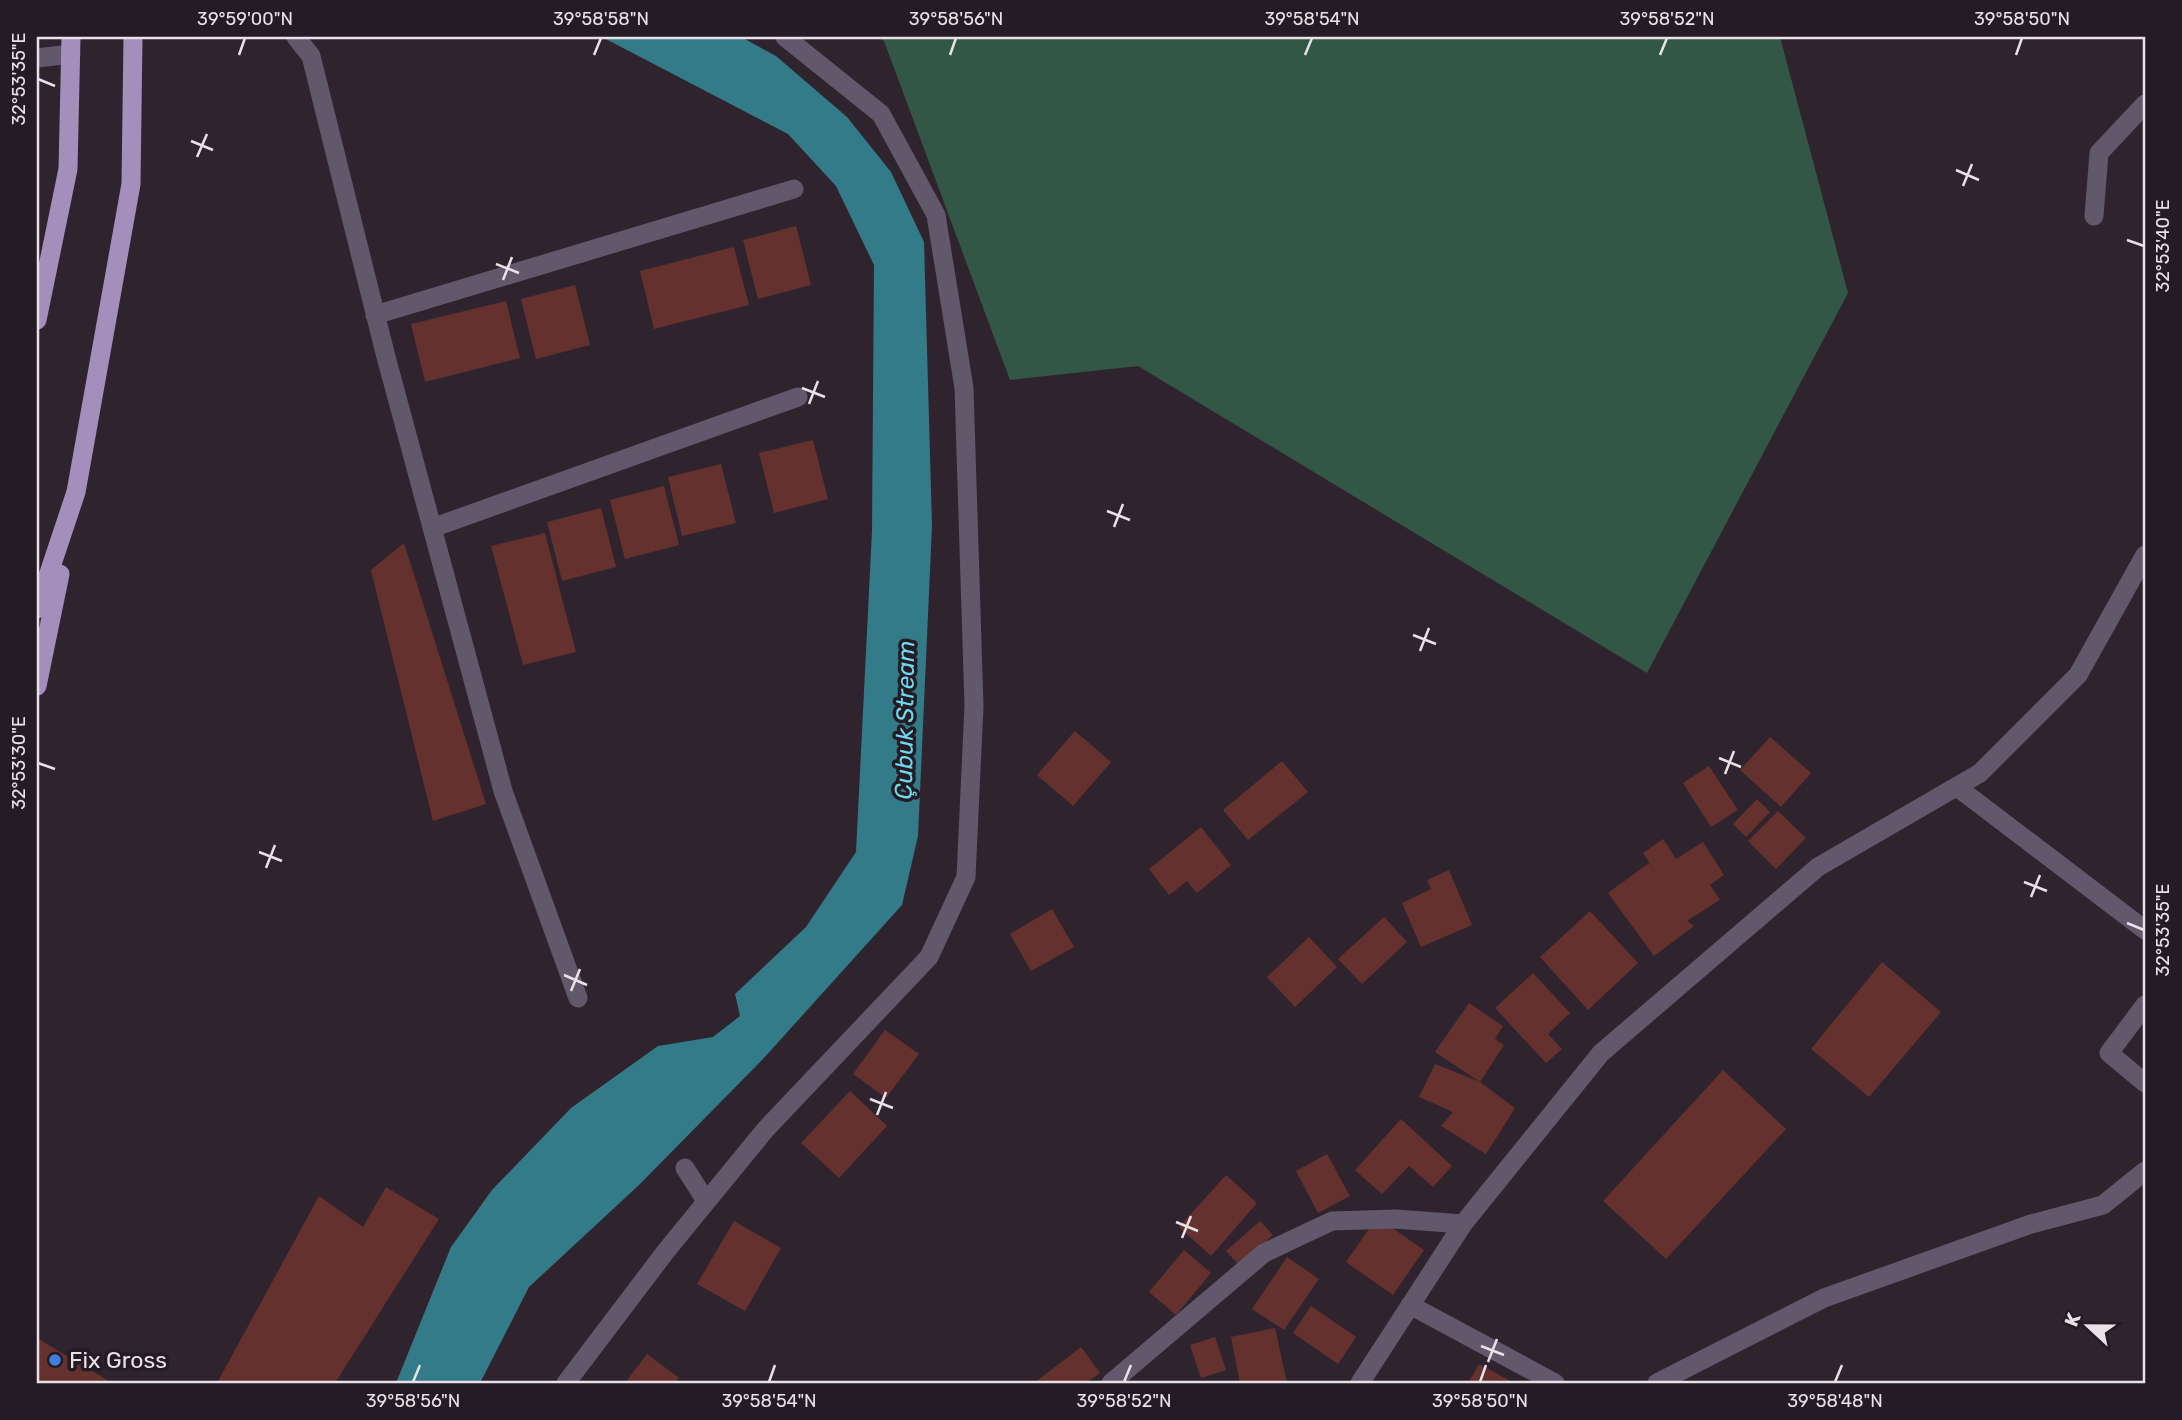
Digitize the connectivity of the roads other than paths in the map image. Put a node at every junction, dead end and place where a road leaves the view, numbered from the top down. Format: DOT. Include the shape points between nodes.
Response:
graph roads {
  1 [pos="133,37"];
  2 [pos="296,37"];
  3 [pos="785,37"];
  4 [pos="71,46"];
  5 [pos="37,58"];
  6 [pos="2145,104"];
  7 [pos="794,189"];
  8 [pos="2094,216"];
  9 [pos="41,282"];
  10 [pos="376,315"];
  11 [pos="37,320"];
  12 [pos="798,397"];
  13 [pos="76,492"];
  14 [pos="432,528"];
  15 [pos="2145,555"];
  16 [pos="37,609"];
  17 [pos="37,686"];
  18 [pos="1957,787"];
  19 [pos="2145,930"];
  20 [pos="578,998"];
  21 [pos="2145,1005"];
  22 [pos="2145,1083"];
  23 [pos="685,1168"];
  24 [pos="2145,1171"];
  25 [pos="706,1201"];
  26 [pos="1463,1224"];
  27 [pos="1410,1305"];
  28 [pos="566,1383"];
  29 [pos="1111,1383"];
  30 [pos="1360,1383"];
  31 [pos="1555,1383"];
  32 [pos="1657,1383"];
  1 -- 13 [label="highway" via="131,184"];
  2 -- 10 [label="street" via="311,56"];
  3 -- 25 [label="street" via="881,114 936,215 964,388 974,706 966,877 929,957 765,1130"];
  4 -- 5 [label="street"];
  4 -- 9 [label="highway" via="68,169"];
  6 -- 8 [label="street" via="2099,153"];
  7 -- 10 [label="street"];
  9 -- 11 [label="highway"];
  10 -- 14 [label="street"];
  12 -- 14 [label="street"];
  13 -- 16 [label="highway"];
  13 -- 17 [label="highway"];
  14 -- 20 [label="street" via="503,791"];
  15 -- 18 [label="street" via="2078,675 1980,773"];
  18 -- 19 [label="street"];
  18 -- 26 [label="street" via="1818,867 1601,1053"];
  21 -- 22 [label="street" via="2109,1053"];
  23 -- 25 [label="street"];
  24 -- 32 [label="street" via="2103,1206 2031,1224 1824,1298"];
  25 -- 28 [label="street"];
  26 -- 27 [label="street"];
  26 -- 29 [label="street" via="1332,1221 1264,1253"];
  27 -- 30 [label="street"];
  27 -- 31 [label="street"];
}
